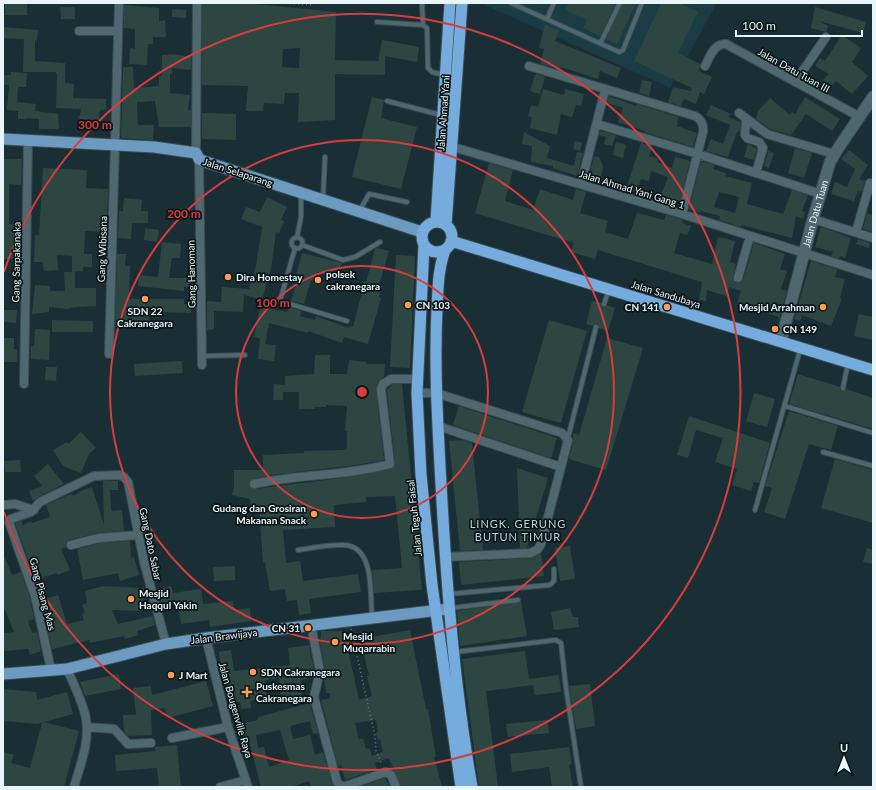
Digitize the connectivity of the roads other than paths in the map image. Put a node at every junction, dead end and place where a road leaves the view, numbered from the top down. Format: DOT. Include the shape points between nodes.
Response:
graph roads {
  1 [pos="119,3"];
  2 [pos="197,3"];
  3 [pos="422,3"];
  4 [pos="450,3"];
  5 [pos="462,3"];
  6 [pos="511,3"];
  7 [pos="554,3"];
  8 [pos="620,3"];
  9 [pos="642,3"];
  10 [pos="547,18"];
  11 [pos="377,22"];
  12 [pos="423,25"];
  13 [pos="78,31"];
  14 [pos="118,31"];
  15 [pos="826,37"];
  16 [pos="601,42"];
  17 [pos="529,66"];
  18 [pos="705,66"];
  19 [pos="445,75"];
  20 [pos="795,82"];
  21 [pos="605,90"];
  22 [pos="873,98"];
  23 [pos="387,101"];
  24 [pos="739,113"];
  25 [pos="443,116"];
  26 [pos="860,117"];
  27 [pos="746,120"];
  28 [pos="597,124"];
  29 [pos="3,139"];
  30 [pos="28,141"];
  31 [pos="115,145"];
  32 [pos="453,147"];
  33 [pos="698,154"];
  34 [pos="834,154"];
  35 [pos="198,156"];
  36 [pos="325,157"];
  37 [pos="756,173"];
  38 [pos="870,183"];
  39 [pos="581,184"];
  40 [pos="301,192"];
  41 [pos="820,194"];
  42 [pos="324,199"];
  43 [pos="407,202"];
  44 [pos="359,210"];
  45 [pos="682,214"];
  46 [pos="813,219"];
  47 [pos="441,223"];
  48 [pos="422,232"];
  49 [pos="856,232"];
  50 [pos="750,236"];
  51 [pos="297,237"];
  52 [pos="873,238"];
  53 [pos="380,242"];
  54 [pos="302,245"];
  55 [pos="424,245"];
  56 [pos="448,246"];
  57 [pos="295,248"];
  58 [pos="804,253"];
  59 [pos="873,275"];
  60 [pos="738,278"];
  61 [pos="609,290"];
  62 [pos="604,304"];
  63 [pos="347,321"];
  64 [pos="596,327"];
  65 [pos="781,341"];
  66 [pos="801,347"];
  67 [pos="109,354"];
  68 [pos="245,355"];
  69 [pos="202,356"];
  70 [pos="848,362"];
  71 [pos="202,365"];
  72 [pos="873,370"];
  73 [pos="418,379"];
  74 [pos="24,384"];
  75 [pos="843,388"];
  76 [pos="417,393"];
  77 [pos="436,393"];
  78 [pos="786,406"];
  79 [pos="438,426"];
  80 [pos="873,434"];
  81 [pos="568,438"];
  82 [pos="823,452"];
  83 [pos="873,466"];
  84 [pos="561,467"];
  85 [pos="421,476"];
  86 [pos="440,476"];
  87 [pos="254,484"];
  88 [pos="3,505"];
  89 [pos="34,510"];
  90 [pos="755,510"];
  91 [pos="138,534"];
  92 [pos="71,545"];
  93 [pos="298,550"];
  94 [pos="445,558"];
  95 [pos="554,569"];
  96 [pos="447,594"];
  97 [pos="518,600"];
  98 [pos="448,609"];
  99 [pos="437,610"];
  100 [pos="372,618"];
  101 [pos="311,625"];
  102 [pos="206,638"];
  103 [pos="166,644"];
  104 [pos="452,652"];
  105 [pos="67,669"];
  106 [pos="51,670"];
  107 [pos="3,674"];
  108 [pos="87,727"];
  109 [pos="228,727"];
  110 [pos="172,738"];
  111 [pos="151,743"];
  112 [pos="247,784"];
  113 [pos="341,786"];
  114 [pos="74,787"];
  115 [pos="220,787"];
  116 [pos="396,787"];
  117 [pos="461,787"];
  118 [pos="472,787"];
  119 [pos="581,787"];
  1 -- 14 [label="street, Gang Wibisana"];
  2 -- 35 [label="street, Gang Hanoman"];
  3 -- 12 [label="lane"];
  4 -- 19 [label="highway"];
  5 -- 32 [label="highway, Jalan Ahmad Yani"];
  6 -- 10 [label="lane"];
  7 -- 10 [label="lane"];
  8 -- 16 [label="lane"];
  9 -- 16 [label="lane" via="623,50 617,51"];
  10 -- 16 [label="lane"];
  11 -- 12 [label="lane"];
  12 -- 19 [label="lane" via="428,32 428,68 432,72"];
  13 -- 14 [label="street"];
  14 -- 31 [label="street, Gang Wibisana"];
  15 -- 20 [label="street"];
  17 -- 21 [label="street"];
  18 -- 20 [label="street, Jalan Datu Tuan III" via="716,46 724,44"];
  19 -- 25 [label="highway"];
  20 -- 26 [label="street, Jalan Datu Tuan III"];
  21 -- 28 [label="street"];
  21 -- 33 [label="street" via="695,116 703,125"];
  22 -- 26 [label="street, Jalan Datu Tuan"];
  23 -- 25 [label="lane"];
  24 -- 27 [label="street"];
  25 -- 47 [label="highway"];
  26 -- 34 [label="street, Jalan Datu Tuan"];
  27 -- 34 [label="street" via="767,134"];
  27 -- 37 [label="street" via="745,135 759,142 763,148"];
  28 -- 33 [label="street"];
  28 -- 39 [label="street"];
  29 -- 30 [label="main road, Jalan Selaparang"];
  30 -- 31 [label="main road, Jalan Selaparang"];
  30 -- 74 [label="street, Gang Sarpakanaka"];
  31 -- 35 [label="main road, Jalan Selaparang" via="168,148"];
  31 -- 67 [label="street, Gang Wibisana"];
  32 -- 39 [label="street, Jalan Ahmad Yani Gang 1"];
  32 -- 47 [label="highway, Jalan Ahmad Yani"];
  33 -- 37 [label="street"];
  33 -- 45 [label="street"];
  34 -- 41 [label="street, Jalan Datu Tuan"];
  35 -- 40 [label="main road, Jalan Selaparang"];
  35 -- 69 [label="street, Gang Hanoman"];
  36 -- 42 [label="lane"];
  37 -- 41 [label="street"];
  38 -- 49 [label="street"];
  39 -- 45 [label="street, Jalan Ahmad Yani Gang 1"];
  40 -- 42 [label="main road, Jalan Selaparang"];
  40 -- 51 [label="lane"];
  41 -- 46 [label="street, Jalan Datu Tuan"];
  42 -- 44 [label="main road, Jalan Selaparang"];
  43 -- 44 [label="lane" via="369,194"];
  44 -- 48 [label="main road, Jalan Selaparang"];
  45 -- 50 [label="street, Jalan Ahmad Yani Gang 1"];
  46 -- 49 [label="street"];
  46 -- 58 [label="street, Jalan Datu Tuan"];
  47 -- 48 [label="highway" via="428,224"];
  47 -- 56 [label="highway" via="452,234"];
  48 -- 55 [label="highway"];
  49 -- 52 [label="street"];
  50 -- 58 [label="street, Jalan Ahmad Yani Gang 1"];
  50 -- 60 [label="street"];
  51 -- 54 [label="lane" via="302,240"];
  51 -- 57 [label="lane" via="292,241"];
  53 -- 54 [label="lane" via="355,257 343,260"];
  54 -- 57 [label="lane"];
  55 -- 56 [label="highway" via="435,252"];
  55 -- 73 [label="highway, Jalan Teguh Faisal"];
  56 -- 61 [label="highway, Jalan Sandubaya"];
  56 -- 77 [label="highway" via="439,273"];
  57 -- 63 [label="lane" via="280,300"];
  58 -- 59 [label="street, Jalan Ahmad Yani Gang 1"];
  58 -- 65 [label="street, Jalan Datu Tuan"];
  61 -- 62 [label="lane"];
  61 -- 65 [label="highway, Jalan Sandubaya"];
  64 -- 81 [label="lane"];
  65 -- 66 [label="highway, Jalan Sandubaya"];
  66 -- 70 [label="highway, Jalan Sandubaya"];
  66 -- 78 [label="lane"];
  68 -- 69 [label="lane"];
  69 -- 71 [label="street, Gang Hanoman"];
  70 -- 72 [label="highway, Jalan Sandubaya"];
  70 -- 75 [label="lane"];
  73 -- 76 [label="highway, Jalan Teguh Faisal"];
  73 -- 87 [label="street" via="391,380 383,384 381,389 390,463 388,465"];
  76 -- 77 [label="street"];
  76 -- 85 [label="highway, Jalan Teguh Faisal"];
  77 -- 79 [label="highway"];
  77 -- 81 [label="street" via="562,433"];
  78 -- 80 [label="lane"];
  78 -- 90 [label="lane"];
  79 -- 84 [label="street"];
  79 -- 86 [label="highway"];
  81 -- 84 [label="street"];
  82 -- 83 [label="lane"];
  84 -- 94 [label="street" via="541,544 536,551"];
  85 -- 86 [label="highway"];
  85 -- 99 [label="highway, Jalan Teguh Faisal" via="432,585"];
  86 -- 94 [label="highway"];
  88 -- 89 [label="street" via="15,504"];
  89 -- 91 [label="street, Gang Dato Sabar" via="40,502 94,476 120,475 128,482"];
  89 -- 106 [label="street, Gang Pisang Mas" via="10,520 9,525 24,560 35,596"];
  91 -- 92 [label="street" via="99,538"];
  91 -- 103 [label="street, Gang Dato Sabar"];
  93 -- 100 [label="lane" via="344,545 359,551 368,565"];
  94 -- 96 [label="highway"];
  95 -- 96 [label="lane" via="554,581 550,585"];
  96 -- 98 [label="highway"];
  97 -- 98 [label="lane"];
  98 -- 99 [label="main road, Jalan Brawijaya"];
  98 -- 104 [label="highway"];
  99 -- 100 [label="main road, Jalan Brawijaya"];
  99 -- 117 [label="highway, Jalan Teguh Faisal" via="442,664"];
  100 -- 101 [label="main road, Jalan Brawijaya"];
  101 -- 102 [label="main road, Jalan Brawijaya"];
  101 -- 113 [label="street" via="320,671 314,697 337,781"];
  102 -- 103 [label="main road, Jalan Brawijaya"];
  102 -- 109 [label="street, Jalan Bougenville Raya"];
  103 -- 105 [label="main road, Jalan Brawijaya"];
  104 -- 118 [label="highway" via="460,720"];
  104 -- 119 [label="lane" via="556,640 562,643"];
  105 -- 106 [label="main road, Jalan Brawijaya"];
  105 -- 108 [label="street" via="85,714"];
  106 -- 107 [label="main road, Jalan Brawijaya"];
  108 -- 111 [label="street" via="114,729 128,744"];
  108 -- 114 [label="street"];
  109 -- 110 [label="street"];
  109 -- 112 [label="street, Jalan Bougenville Raya"];
  112 -- 115 [label="street"];
  113 -- 116 [label="street" via="384,772 390,775"];
}
